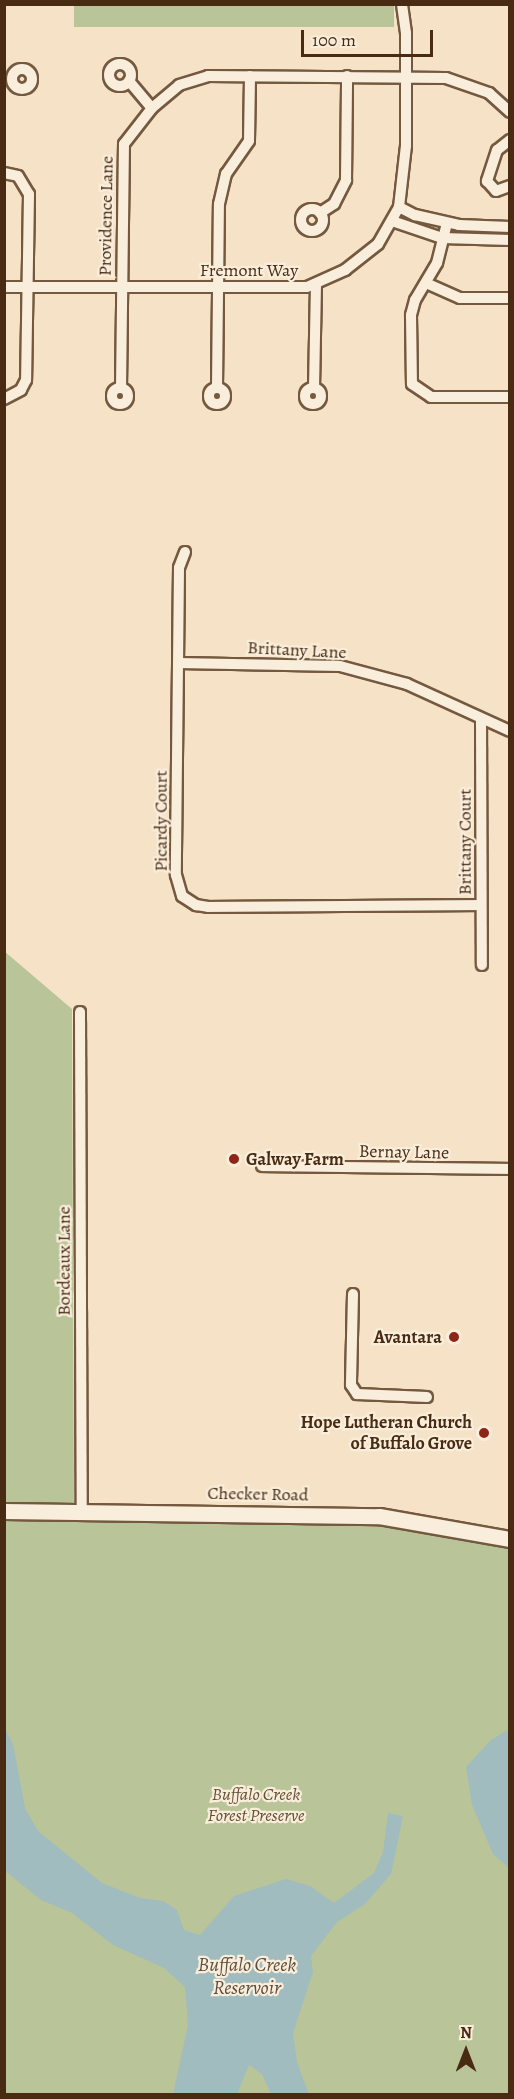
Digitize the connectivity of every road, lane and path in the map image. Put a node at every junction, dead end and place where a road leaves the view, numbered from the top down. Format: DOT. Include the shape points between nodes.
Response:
graph roads {
  1 [pos="402,4"];
  2 [pos="250,76"];
  3 [pos="347,76"];
  4 [pos="406,76"];
  5 [pos="129,81"];
  6 [pos="152,108"];
  7 [pos="510,112"];
  8 [pos="510,140"];
  9 [pos="4,172"];
  10 [pos="510,186"];
  11 [pos="399,207"];
  12 [pos="320,213"];
  13 [pos="392,221"];
  14 [pos="447,223"];
  15 [pos="510,227"];
  16 [pos="442,238"];
  17 [pos="510,240"];
  18 [pos="426,283"];
  19 [pos="316,284"];
  20 [pos="4,287"];
  21 [pos="28,287"];
  22 [pos="122,287"];
  23 [pos="217,287"];
  24 [pos="510,298"];
  25 [pos="121,388"];
  26 [pos="218,388"];
  27 [pos="314,388"];
  28 [pos="510,396"];
  29 [pos="4,399"];
  30 [pos="185,552"];
  31 [pos="178,663"];
  32 [pos="482,719"];
  33 [pos="510,730"];
  34 [pos="481,905"];
  35 [pos="482,965"];
  36 [pos="80,1012"];
  37 [pos="262,1166"];
  38 [pos="510,1169"];
  39 [pos="353,1294"];
  40 [pos="427,1397"];
  41 [pos="4,1511"];
  42 [pos="82,1511"];
  43 [pos="510,1539"];
  1 -- 4 [label="street, Fremont Way"];
  2 -- 3 [label="street, Providence Lane"];
  2 -- 6 [label="street, Providence Lane" via="192,78"];
  2 -- 23 [label="street" via="249,141 220,188"];
  3 -- 4 [label="street, Providence Lane"];
  3 -- 12 [label="street" via="346,180 334,204"];
  4 -- 7 [label="street, Providence Lane" via="467,83 496,98"];
  4 -- 11 [label="street, Fremont Way" via="404,183"];
  5 -- 6 [label="street"];
  6 -- 22 [label="street, Providence Lane" via="124,144"];
  8 -- 10 [label="street" via="496,150 487,181 496,191"];
  9 -- 21 [label="street" via="18,176 29,194"];
  11 -- 13 [label="street, Fremont Way"];
  11 -- 14 [label="street"];
  13 -- 16 [label="street"];
  13 -- 19 [label="street, Fremont Way" via="364,256"];
  14 -- 15 [label="street"];
  14 -- 16 [label="street"];
  16 -- 17 [label="street"];
  16 -- 18 [label="street" via="437,263"];
  18 -- 24 [label="street" via="460,298"];
  18 -- 28 [label="street" via="411,315 410,376 417,390 431,397"];
  19 -- 23 [label="street, Fremont Way"];
  19 -- 27 [label="street"];
  20 -- 21 [label="street, Fremont Way"];
  21 -- 22 [label="street, Fremont Way"];
  21 -- 29 [label="street" via="22,387"];
  22 -- 23 [label="street, Fremont Way"];
  22 -- 25 [label="street, Providence Lane"];
  23 -- 26 [label="street"];
  30 -- 31 [label="street, Picardy Court" via="178,568"];
  31 -- 32 [label="street, Brittany Lane" via="340,666 407,684"];
  31 -- 34 [label="street, Picardy Court" via="176,875 182,896 196,906"];
  32 -- 33 [label="street, Brittany Lane"];
  32 -- 34 [label="street, Brittany Court"];
  34 -- 35 [label="street, Brittany Court"];
  36 -- 42 [label="street, Bordeaux Lane"];
  37 -- 38 [label="street, Bernay Lane"];
  39 -- 40 [label="street" via="351,1385 357,1394"];
  41 -- 42 [label="street, Checker Road"];
  42 -- 43 [label="street, Checker Road" via="379,1516 414,1519"];
}
